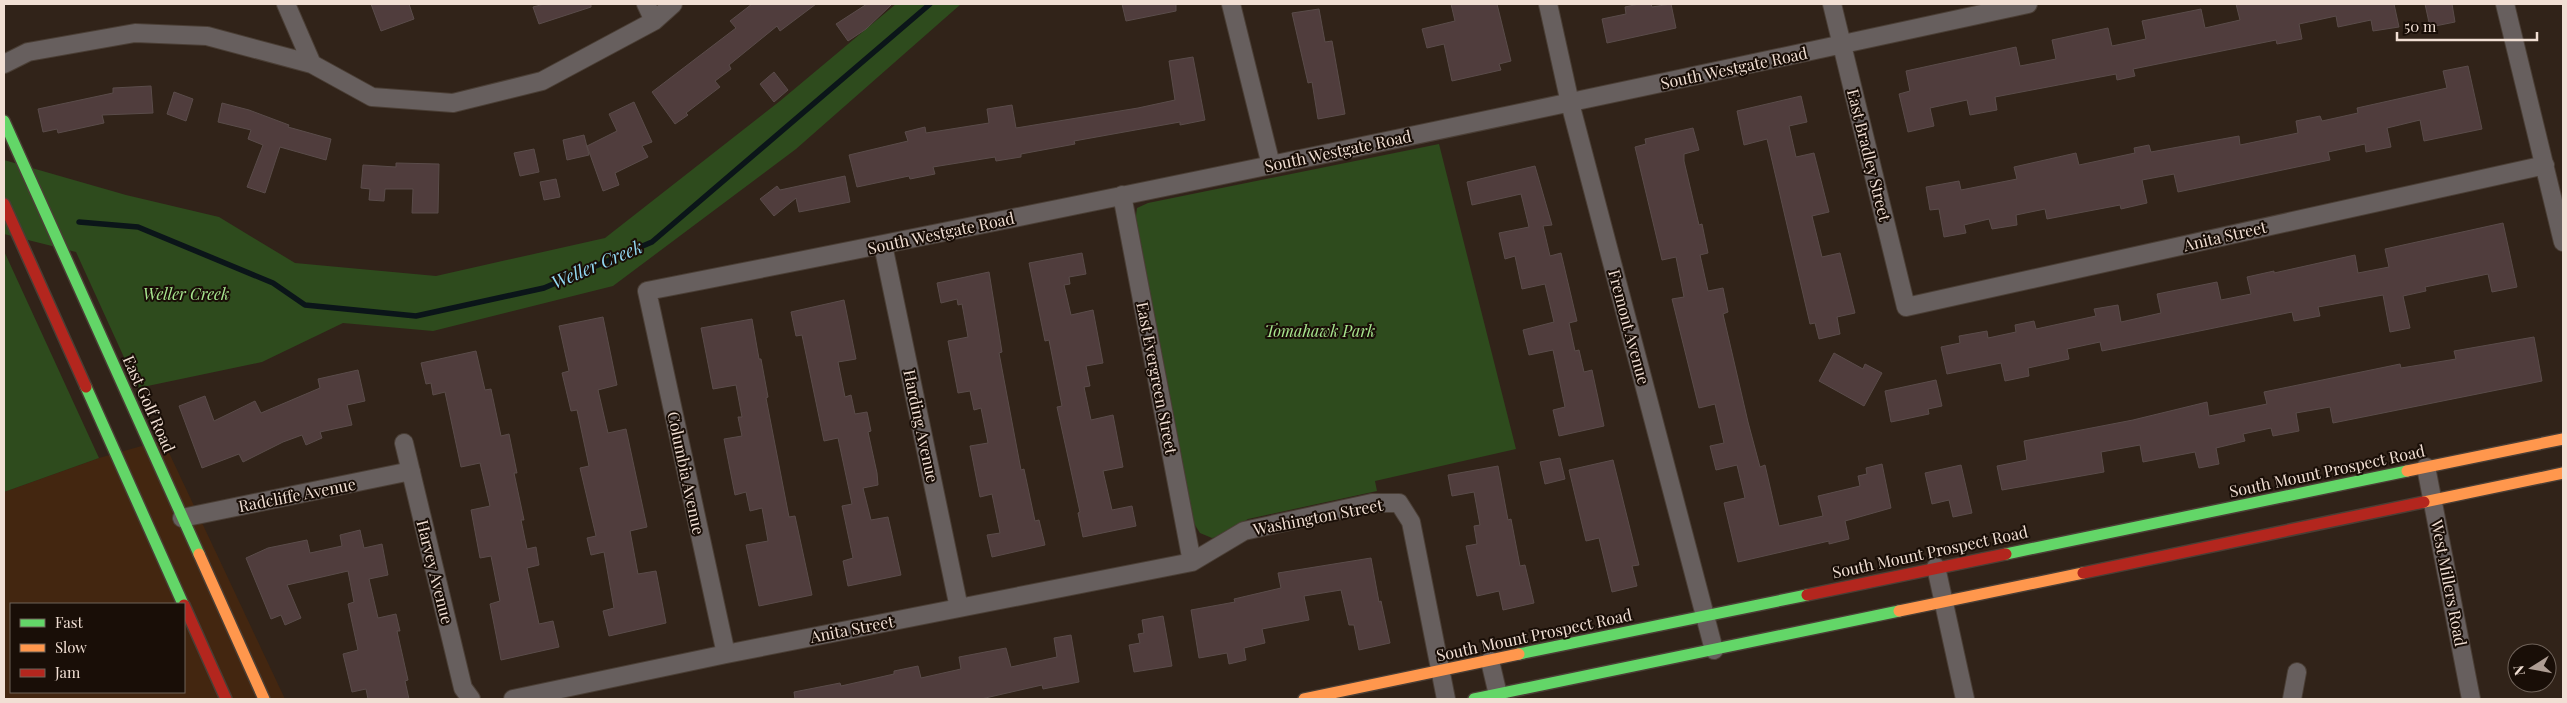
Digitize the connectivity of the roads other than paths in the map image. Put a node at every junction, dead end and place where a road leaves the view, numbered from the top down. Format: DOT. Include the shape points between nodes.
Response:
graph roads {
  1 [pos="286,4"];
  2 [pos="646,4"];
  3 [pos="674,4"];
  4 [pos="1231,4"];
  5 [pos="1548,4"];
  6 [pos="1832,4"];
  7 [pos="2028,4"];
  8 [pos="2505,4"];
  9 [pos="654,21"];
  10 [pos="1842,44"];
  11 [pos="4,64"];
  12 [pos="312,64"];
  13 [pos="1570,103"];
  14 [pos="4,121"];
  15 [pos="1271,165"];
  16 [pos="2545,165"];
  17 [pos="1122,194"];
  18 [pos="4,204"];
  19 [pos="2563,242"];
  20 [pos="883,245"];
  21 [pos="646,291"];
  22 [pos="1906,307"];
  23 [pos="2563,439"];
  24 [pos="404,443"];
  25 [pos="2426,467"];
  26 [pos="411,472"];
  27 [pos="2563,473"];
  28 [pos="2432,500"];
  29 [pos="182,518"];
  30 [pos="1192,562"];
  31 [pos="1936,568"];
  32 [pos="183,603"];
  33 [pos="1943,603"];
  34 [pos="185,607"];
  35 [pos="959,608"];
  36 [pos="1705,616"];
  37 [pos="1714,650"];
  38 [pos="726,654"];
  39 [pos="1490,661"];
  40 [pos="1441,672"];
  41 [pos="2296,672"];
  42 [pos="1499,697"];
  43 [pos="226,699"];
  44 [pos="264,699"];
  45 [pos="471,699"];
  46 [pos="513,699"];
  47 [pos="1304,699"];
  48 [pos="1446,699"];
  49 [pos="1474,699"];
  50 [pos="1965,699"];
  51 [pos="2292,699"];
  52 [pos="2471,699"];
  1 -- 12 [label="street"];
  2 -- 9 [label="street"];
  3 -- 9 [label="street"];
  4 -- 15 [label="street"];
  5 -- 13 [label="street, Fremont Avenue"];
  6 -- 10 [label="street, East Bradley Street"];
  7 -- 10 [label="street, South Westgate Road"];
  8 -- 16 [label="street"];
  9 -- 12 [label="street" via="542,81 453,103 372,97"];
  10 -- 13 [label="street, South Westgate Road"];
  10 -- 22 [label="street, East Bradley Street"];
  11 -- 12 [label="street" via="28,52 135,33 207,36"];
  13 -- 15 [label="street, South Westgate Road"];
  13 -- 36 [label="street, Fremont Avenue"];
  14 -- 29 [label="main road, East Golf Road"];
  15 -- 17 [label="street, South Westgate Road"];
  16 -- 19 [label="street"];
  16 -- 22 [label="street, Anita Street"];
  17 -- 20 [label="street, South Westgate Road"];
  17 -- 30 [label="street, East Evergreen Street"];
  18 -- 32 [label="main road"];
  20 -- 21 [label="street, South Westgate Road"];
  20 -- 35 [label="street, Harding Avenue"];
  21 -- 38 [label="street, Columbia Avenue"];
  23 -- 25 [label="main road, South Mount Prospect Road"];
  24 -- 26 [label="street, Harvey Avenue"];
  25 -- 28 [label="street, West Millers Road"];
  25 -- 31 [label="main road, South Mount Prospect Road"];
  26 -- 29 [label="street, Radcliffe Avenue"];
  26 -- 45 [label="street, Harvey Avenue" via="463,688"];
  27 -- 28 [label="main road"];
  28 -- 33 [label="main road"];
  28 -- 52 [label="street, West Millers Road"];
  29 -- 44 [label="main road, East Golf Road"];
  30 -- 35 [label="street, Anita Street"];
  30 -- 40 [label="street, Washington Street" via="1244,531 1372,503 1399,503 1411,522"];
  31 -- 33 [label="street"];
  31 -- 36 [label="main road, South Mount Prospect Road"];
  33 -- 37 [label="main road"];
  33 -- 50 [label="street"];
  34 -- 43 [label="main road"];
  35 -- 38 [label="street, Anita Street"];
  36 -- 37 [label="street, Fremont Avenue"];
  36 -- 39 [label="main road, South Mount Prospect Road"];
  37 -- 42 [label="main road"];
  38 -- 46 [label="street, Anita Street"];
  39 -- 40 [label="main road, South Mount Prospect Road"];
  39 -- 42 [label="street"];
  40 -- 47 [label="main road, South Mount Prospect Road"];
  40 -- 48 [label="street, Washington Street"];
  41 -- 51 [label="street"];
  42 -- 49 [label="main road"];
}
